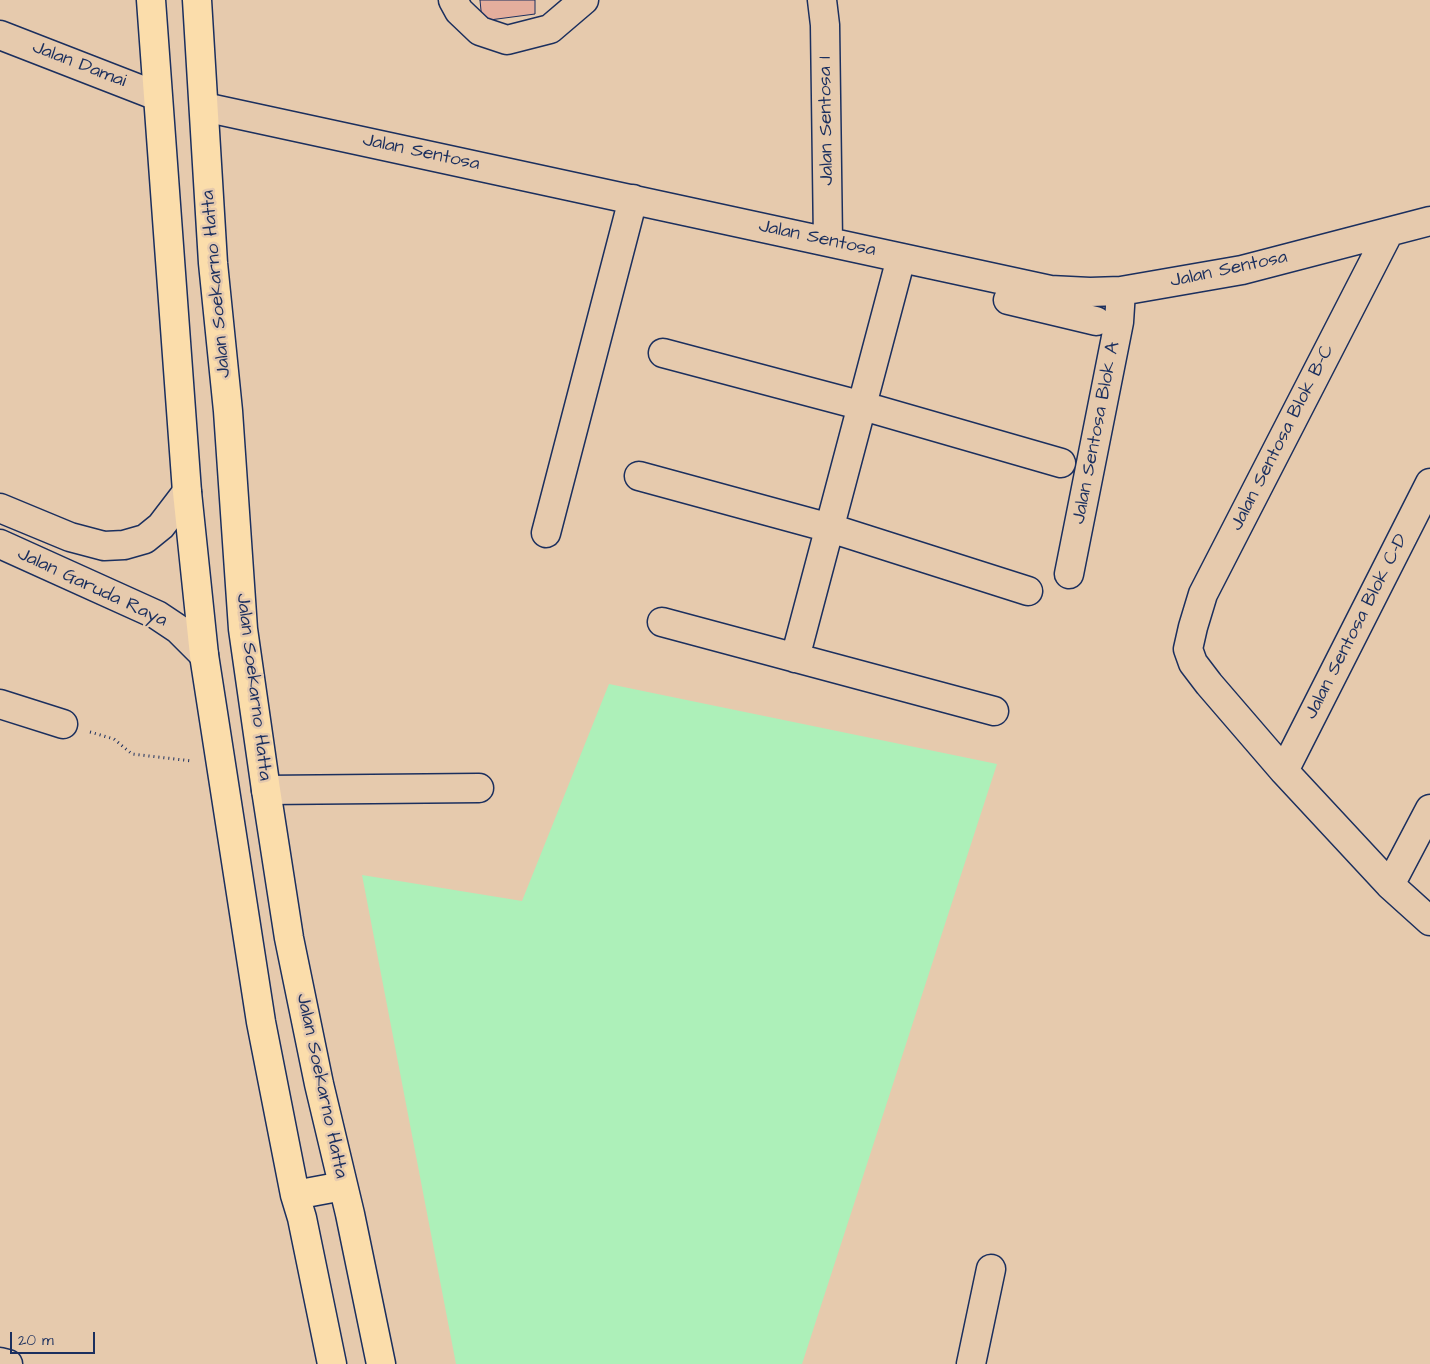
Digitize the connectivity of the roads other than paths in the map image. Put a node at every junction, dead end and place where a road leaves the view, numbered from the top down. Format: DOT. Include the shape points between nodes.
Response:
graph roads {
  1 [pos="151,0"];
  2 [pos="197,0"];
  3 [pos="453,0"];
  4 [pos="584,0"];
  5 [pos="822,0"];
  6 [pos="0,35"];
  7 [pos="157,96"];
  8 [pos="204,107"];
  9 [pos="633,199"];
  10 [pos="1430,221"];
  11 [pos="1389,232"];
  12 [pos="828,241"];
  13 [pos="899,265"];
  14 [pos="1121,291"];
  15 [pos="1096,321"];
  16 [pos="663,353"];
  17 [pos="863,406"];
  18 [pos="1061,463"];
  19 [pos="639,476"];
  20 [pos="1430,483"];
  21 [pos="186,492"];
  22 [pos="0,508"];
  23 [pos="830,528"];
  24 [pos="546,533"];
  25 [pos="0,544"];
  26 [pos="1069,574"];
  27 [pos="1028,590"];
  28 [pos="662,622"];
  29 [pos="204,655"];
  30 [pos="795,658"];
  31 [pos="0,704"];
  32 [pos="994,711"];
  33 [pos="63,724"];
  34 [pos="1284,771"];
  35 [pos="479,788"];
  36 [pos="266,790"];
  37 [pos="1430,809"];
  38 [pos="1390,885"];
  39 [pos="1430,921"];
  40 [pos="343,1186"];
  41 [pos="295,1195"];
  42 [pos="991,1269"];
  43 [pos="0,1362"];
  44 [pos="8,1364"];
  45 [pos="332,1364"];
  46 [pos="381,1364"];
  47 [pos="971,1364"];
  1 -- 7 [label="main road"];
  2 -- 8 [label="main road, Jalan Soekarno Hatta"];
  3 -- 4 [label="street" via="459,11 480,31 507,40 550,29"];
  5 -- 12 [label="street, Jalan Sentosa 1"];
  6 -- 7 [label="street, Jalan Damai"];
  7 -- 21 [label="main road"];
  8 -- 9 [label="street, Jalan Sentosa"];
  8 -- 36 [label="main road, Jalan Soekarno Hatta" via="213,263 228,411 243,629"];
  9 -- 12 [label="street, Jalan Sentosa"];
  9 -- 24 [label="street"];
  10 -- 11 [label="street, Jalan Sentosa"];
  11 -- 14 [label="street, Jalan Sentosa" via="1242,270"];
  11 -- 34 [label="street, Jalan Sentosa Blok B-C" via="1203,594 1192,627 1188,649 1193,663"];
  12 -- 13 [label="street, Jalan Sentosa"];
  13 -- 14 [label="street, Jalan Sentosa" via="1050,290"];
  13 -- 15 [label="street"];
  13 -- 17 [label="street"];
  14 -- 26 [label="street, Jalan Sentosa Blok A" via="1119,322"];
  16 -- 17 [label="street"];
  17 -- 18 [label="street"];
  17 -- 23 [label="street"];
  19 -- 23 [label="street"];
  20 -- 34 [label="street, Jalan Sentosa Blok C-D"];
  21 -- 22 [label="street, Jalan Garuda Raya" via="161,526 145,539 124,545 104,546 70,537"];
  21 -- 29 [label="main road"];
  23 -- 27 [label="street"];
  23 -- 30 [label="street"];
  25 -- 29 [label="street, Jalan Garuda Raya" via="157,615 178,629"];
  28 -- 30 [label="street"];
  29 -- 41 [label="main road" via="261,1022"];
  30 -- 32 [label="street"];
  31 -- 33 [label="street"];
  34 -- 38 [label="street"];
  35 -- 36 [label="street"];
  36 -- 40 [label="main road, Jalan Soekarno Hatta" via="289,938"];
  37 -- 38 [label="street"];
  38 -- 39 [label="street"];
  40 -- 41 [label="main road"];
  40 -- 46 [label="main road, Jalan Soekarno Hatta"];
  41 -- 45 [label="main road"];
  42 -- 47 [label="street"];
  43 -- 44 [label="street"];
}
